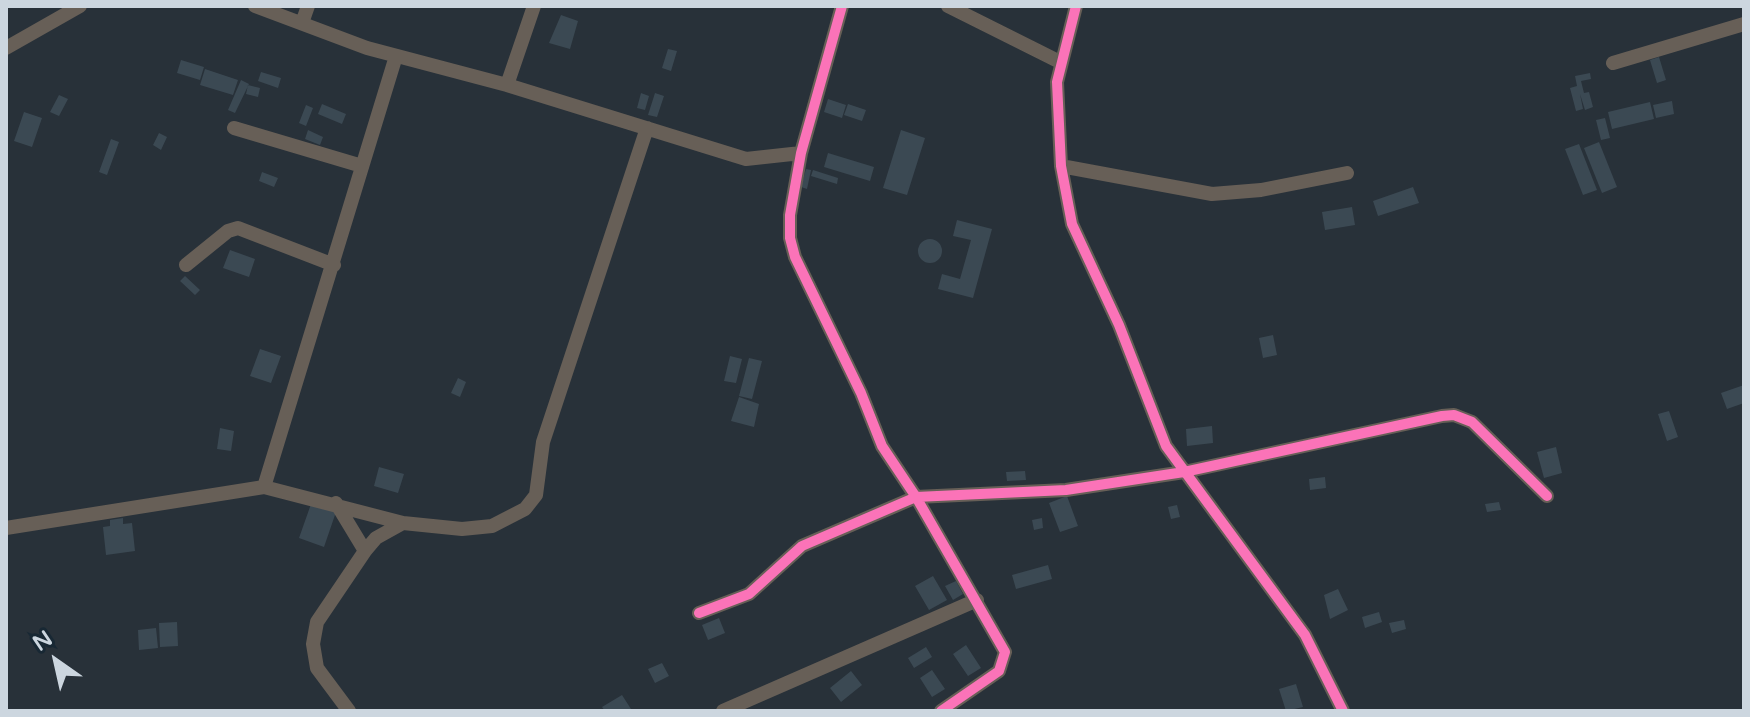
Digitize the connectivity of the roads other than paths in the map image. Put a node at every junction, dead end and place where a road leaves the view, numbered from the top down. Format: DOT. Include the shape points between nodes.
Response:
graph roads {
  1 [pos="80,6"];
  2 [pos="255,6"];
  3 [pos="308,6"];
  4 [pos="534,6"];
  5 [pos="842,6"];
  6 [pos="948,6"];
  7 [pos="1076,6"];
  8 [pos="302,23"];
  9 [pos="1744,24"];
  10 [pos="6,48"];
  11 [pos="396,56"];
  12 [pos="1060,62"];
  13 [pos="1613,63"];
  14 [pos="507,85"];
  15 [pos="234,128"];
  16 [pos="647,128"];
  17 [pos="801,153"];
  18 [pos="362,166"];
  19 [pos="1061,166"];
  20 [pos="1347,173"];
  21 [pos="186,265"];
  22 [pos="334,265"];
  23 [pos="1184,472"];
  24 [pos="264,487"];
  25 [pos="1547,496"];
  26 [pos="916,497"];
  27 [pos="336,503"];
  28 [pos="403,523"];
  29 [pos="6,528"];
  30 [pos="365,551"];
  31 [pos="977,600"];
  32 [pos="699,613"];
  33 [pos="349,711"];
  34 [pos="723,711"];
  35 [pos="941,711"];
  36 [pos="1343,711"];
  1 -- 10 [label="street"];
  2 -- 8 [label="street"];
  3 -- 8 [label="street"];
  4 -- 14 [label="street"];
  5 -- 17 [label="street"];
  6 -- 12 [label="street"];
  7 -- 12 [label="street"];
  8 -- 11 [label="street"];
  9 -- 13 [label="street"];
  11 -- 14 [label="street"];
  11 -- 18 [label="street"];
  12 -- 19 [label="street"];
  14 -- 16 [label="street"];
  15 -- 18 [label="street"];
  16 -- 17 [label="street" via="746,159"];
  16 -- 28 [label="street" via="543,442 536,495 525,509 492,526 462,529"];
  17 -- 26 [label="street" via="790,215 795,257 882,446"];
  18 -- 22 [label="street"];
  19 -- 20 [label="street" via="1212,194"];
  19 -- 23 [label="street" via="1066,204 1080,244 1119,325 1166,446"];
  21 -- 22 [label="street" via="238,228"];
  22 -- 24 [label="street"];
  23 -- 25 [label="street" via="1454,415 1483,431"];
  23 -- 26 [label="street" via="1066,490"];
  23 -- 36 [label="street" via="1297,624"];
  24 -- 27 [label="street"];
  24 -- 29 [label="street"];
  26 -- 31 [label="street"];
  26 -- 32 [label="street" via="802,546 749,594"];
  27 -- 28 [label="street"];
  27 -- 30 [label="street"];
  28 -- 30 [label="street"];
  30 -- 33 [label="street" via="320,613 313,644 317,668"];
  31 -- 34 [label="street"];
  31 -- 35 [label="street" via="1005,652 1004,663 969,695"];
}
